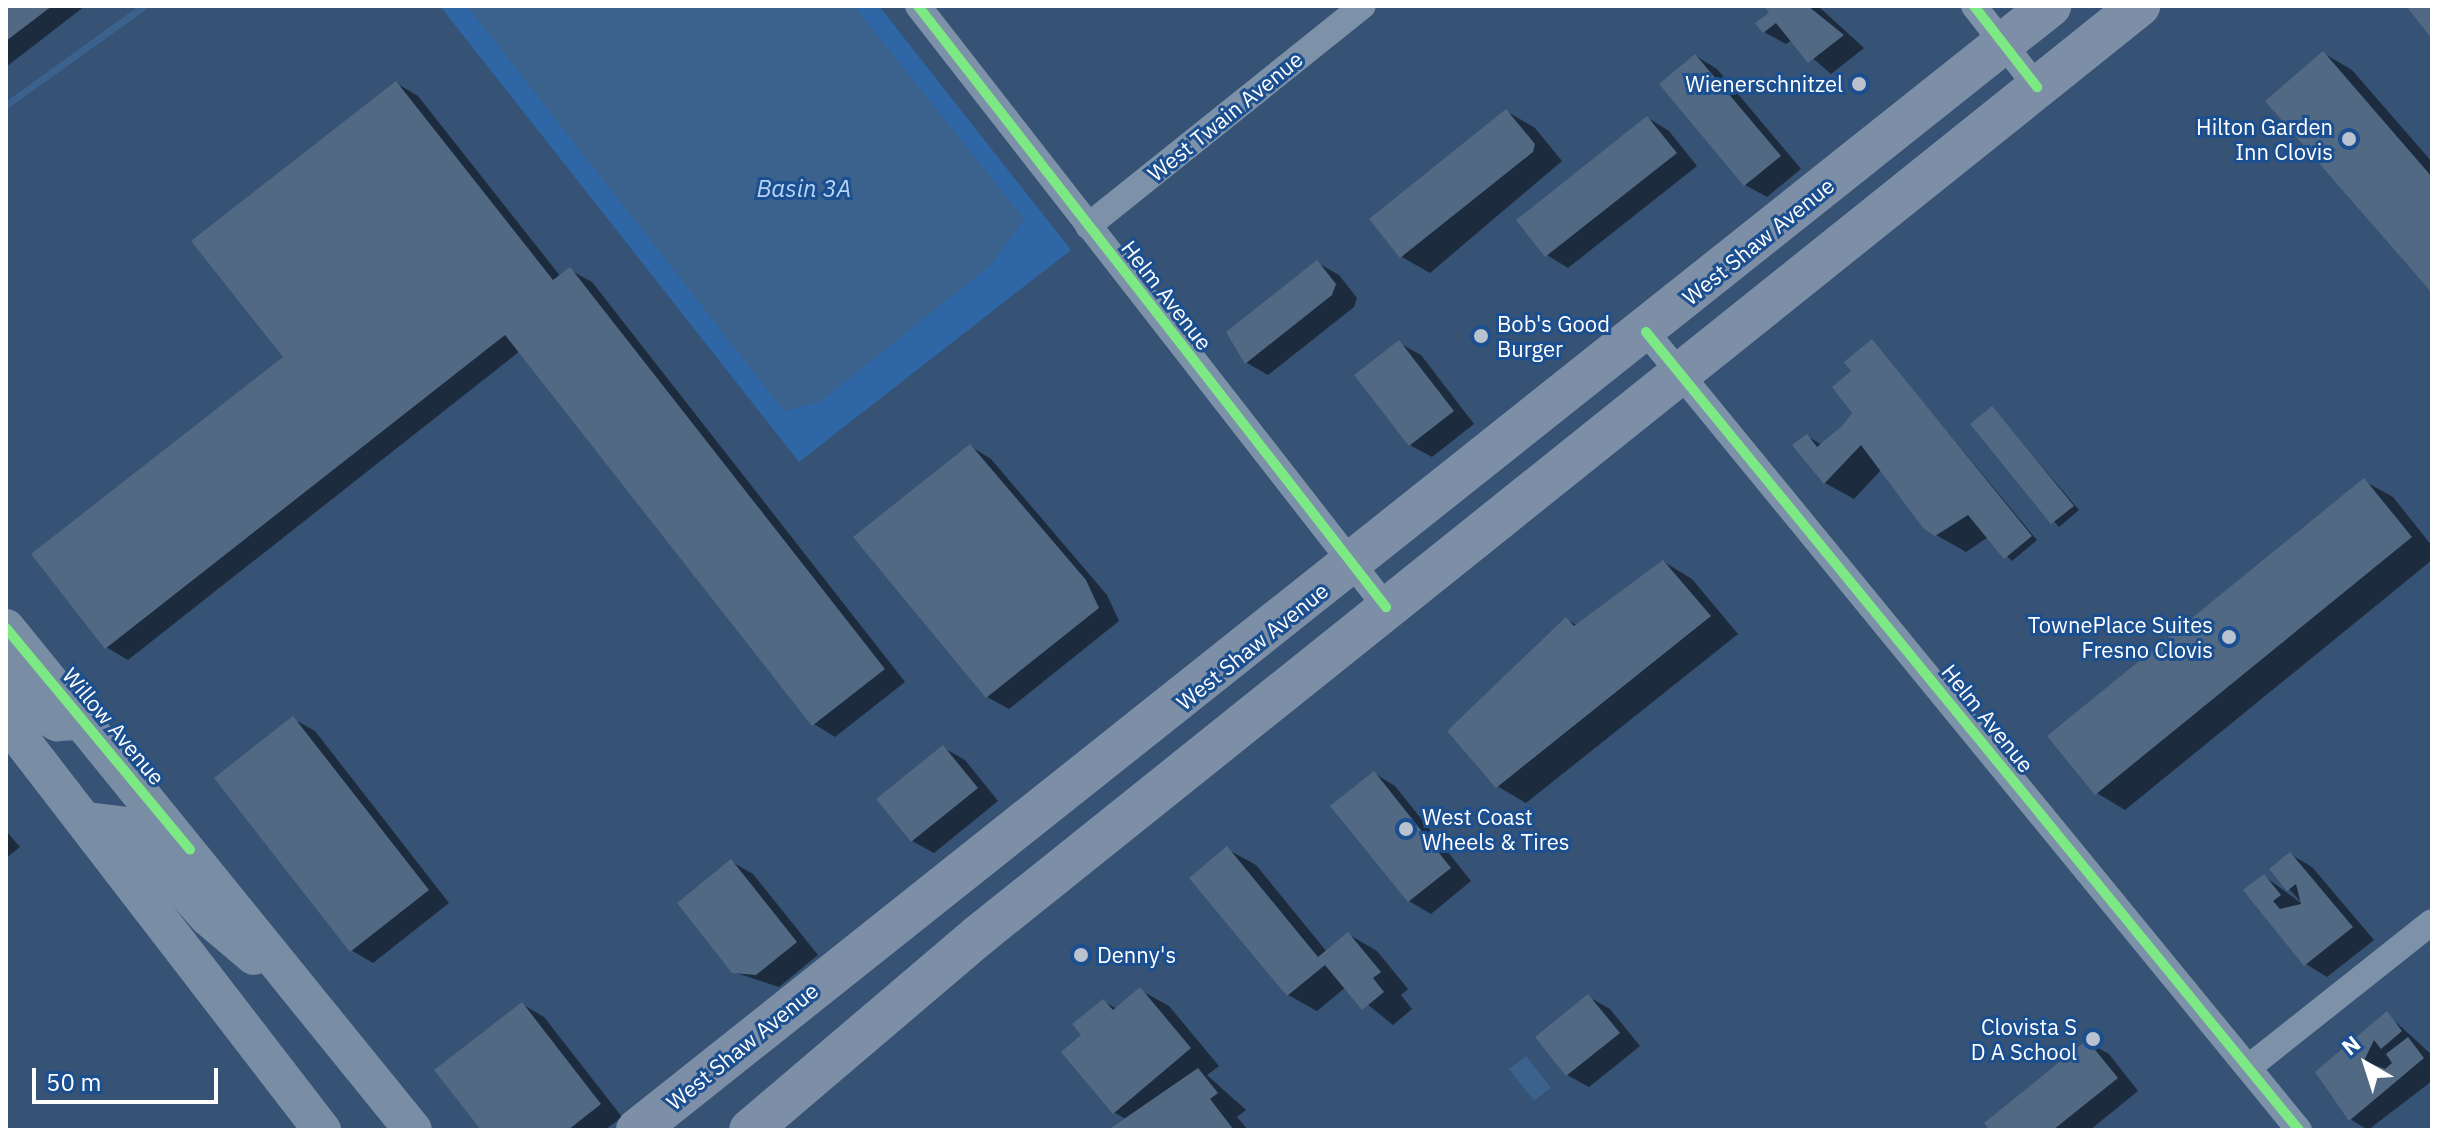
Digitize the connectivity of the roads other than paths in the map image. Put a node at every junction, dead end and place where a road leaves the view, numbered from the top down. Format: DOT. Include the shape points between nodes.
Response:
graph roads {
  1 [pos="918,6"];
  2 [pos="1363,6"];
  3 [pos="1974,6"];
  4 [pos="2050,6"];
  5 [pos="2139,6"];
  6 [pos="2003,43"];
  7 [pos="2037,87"];
  8 [pos="1088,226"];
  9 [pos="1646,332"];
  10 [pos="1679,374"];
  11 [pos="1353,565"];
  12 [pos="1386,607"];
  13 [pos="6,628"];
  14 [pos="6,676"];
  15 [pos="6,720"];
  16 [pos="84,721"];
  17 [pos="87,821"];
  18 [pos="2432,922"];
  19 [pos="321,1012"];
  20 [pos="2249,1067"];
  21 [pos="322,1130"];
  22 [pos="413,1130"];
  23 [pos="637,1130"];
  24 [pos="750,1130"];
  25 [pos="2299,1130"];
  1 -- 8 [label="street, Helm Avenue"];
  2 -- 8 [label="street, West Twain Avenue"];
  3 -- 6 [label="street"];
  4 -- 6 [label="main road, West Shaw Avenue"];
  5 -- 7 [label="main road"];
  6 -- 7 [label="street"];
  6 -- 9 [label="main road, West Shaw Avenue"];
  7 -- 10 [label="main road"];
  8 -- 11 [label="street, Helm Avenue"];
  9 -- 10 [label="street, Helm Avenue"];
  9 -- 11 [label="main road, West Shaw Avenue"];
  10 -- 12 [label="main road"];
  10 -- 20 [label="street, Helm Avenue"];
  11 -- 12 [label="street, Helm Avenue"];
  11 -- 23 [label="main road, West Shaw Avenue"];
  12 -- 24 [label="main road"];
  13 -- 16 [label="main road, Willow Avenue"];
  14 -- 16 [label="main road" via="35,709 57,722"];
  15 -- 17 [label="main road"];
  16 -- 19 [label="main road, Willow Avenue"];
  17 -- 19 [label="main road" via="128,826 208,917"];
  17 -- 21 [label="main road"];
  18 -- 20 [label="street"];
  19 -- 22 [label="main road, Willow Avenue"];
  20 -- 25 [label="street, Helm Avenue"];
}
